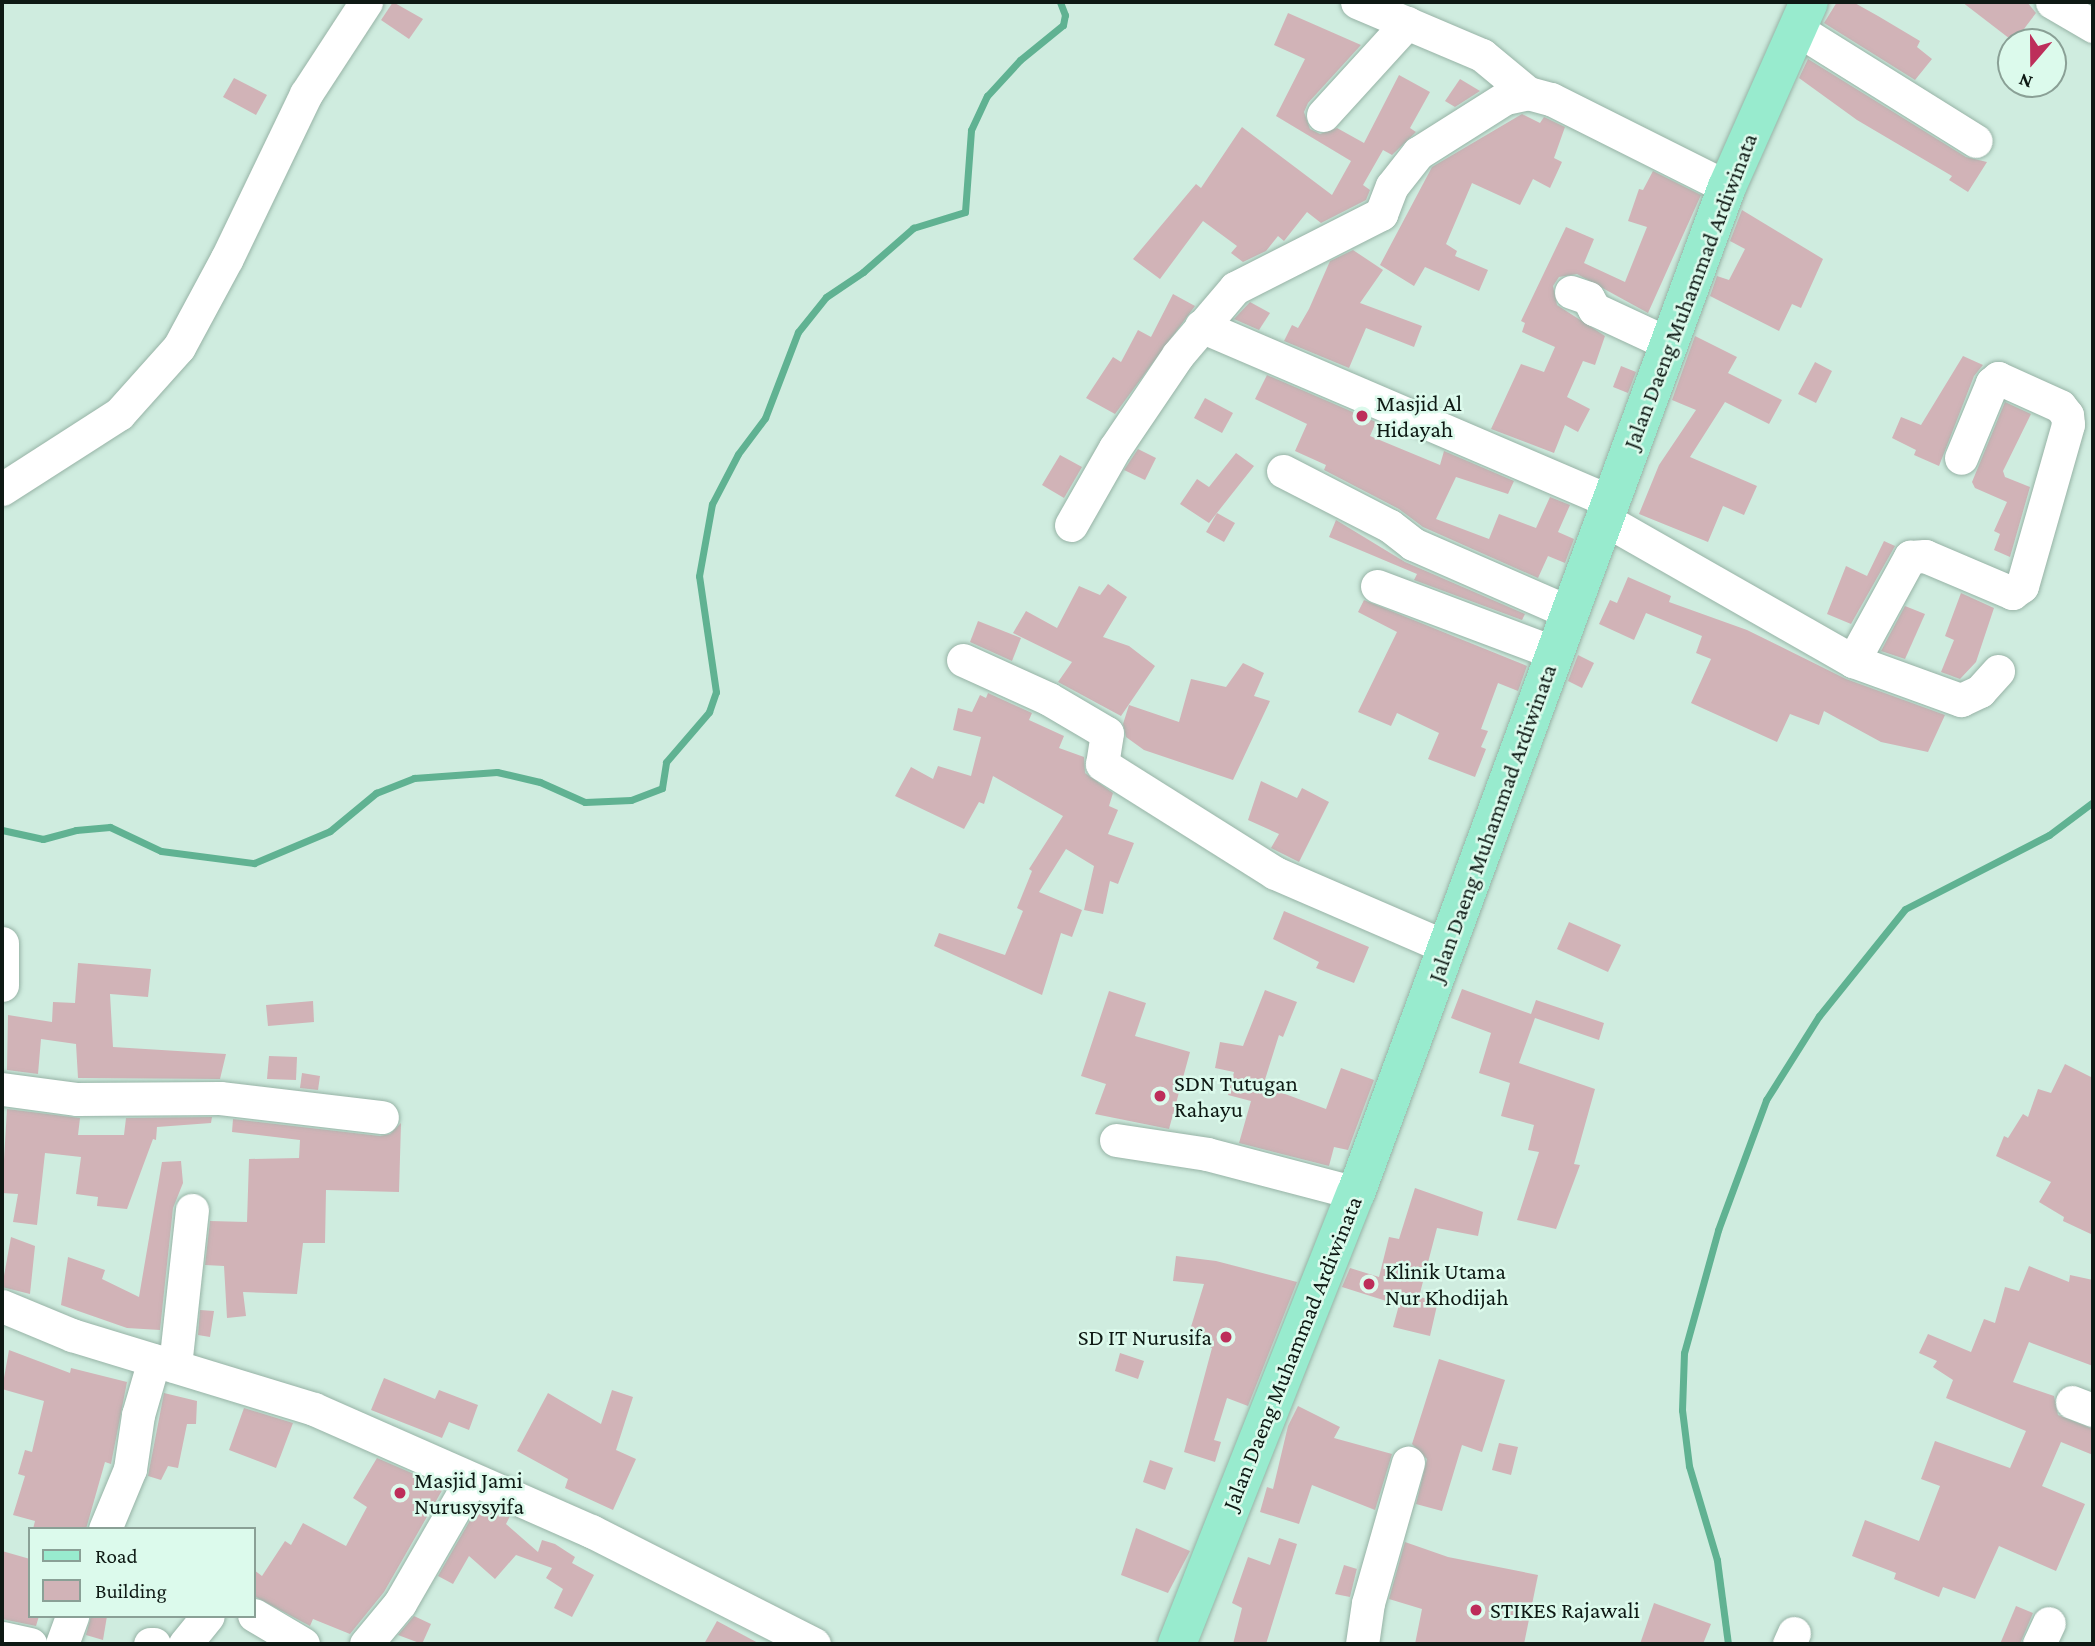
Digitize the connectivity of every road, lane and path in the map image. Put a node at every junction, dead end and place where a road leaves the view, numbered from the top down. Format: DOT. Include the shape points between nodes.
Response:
graph roads {
  1 [pos="366,2"];
  2 [pos="1357,2"];
  3 [pos="2052,2"];
  4 [pos="1802,15"];
  5 [pos="1407,23"];
  6 [pos="2093,26"];
  7 [pos="1528,93"];
  8 [pos="1323,115"];
  9 [pos="1976,141"];
  10 [pos="1727,187"];
  11 [pos="1571,292"];
  12 [pos="1201,326"];
  13 [pos="1668,345"];
  14 [pos="1961,458"];
  15 [pos="1283,471"];
  16 [pos="2,489"];
  17 [pos="1606,510"];
  18 [pos="1071,525"];
  19 [pos="1377,586"];
  20 [pos="1569,612"];
  21 [pos="1555,653"];
  22 [pos="964,660"];
  23 [pos="1853,661"];
  24 [pos="1998,671"];
  25 [pos="2,943"];
  26 [pos="1446,947"];
  27 [pos="2,985"];
  28 [pos="2,1089"];
  29 [pos="382,1118"];
  30 [pos="1116,1140"];
  31 [pos="1356,1193"];
  32 [pos="192,1209"];
  33 [pos="2,1306"];
  34 [pos="164,1363"];
  35 [pos="1408,1463"];
  36 [pos="471,1480"];
  37 [pos="106,1527"];
  38 [pos="256,1616"];
  39 [pos="71,1618"];
  40 [pos="206,1618"];
  41 [pos="2,1637"];
  42 [pos="30,1644"];
  43 [pos="62,1644"];
  44 [pos="185,1644"];
  45 [pos="303,1644"];
  46 [pos="366,1644"];
  47 [pos="814,1644"];
  48 [pos="1177,1644"];
  49 [pos="1362,1644"];
  1 -- 16 [label="street" via="306,94 179,347 119,414"];
  2 -- 5 [label="street"];
  3 -- 6 [label="street"];
  4 -- 9 [label="street"];
  4 -- 10 [label="main road, Jalan Daeng Muhammad Ardiwinata"];
  5 -- 7 [label="street" via="1482,55"];
  5 -- 8 [label="street"];
  7 -- 10 [label="street" via="1550,99"];
  7 -- 12 [label="street" via="1483,110 1418,153 1397,177 1381,214 1235,288"];
  10 -- 13 [label="main road, Jalan Daeng Muhammad Ardiwinata"];
  11 -- 13 [label="street" via="1588,298 1594,309"];
  12 -- 17 [label="street"];
  12 -- 18 [label="street" via="1115,448"];
  13 -- 17 [label="main road, Jalan Daeng Muhammad Ardiwinata"];
  14 -- 23 [label="street" via="1998,378 2060,407 2067,415 2022,586 2012,593 1925,556 1910,557"];
  15 -- 20 [label="street" via="1390,526 1413,544"];
  17 -- 20 [label="main road, Jalan Daeng Muhammad Ardiwinata"];
  17 -- 23 [label="street"];
  19 -- 21 [label="street"];
  20 -- 21 [label="main road, Jalan Daeng Muhammad Ardiwinata"];
  21 -- 26 [label="main road, Jalan Daeng Muhammad Ardiwinata"];
  22 -- 26 [label="street" via="1049,699 1107,733 1102,764 1275,873"];
  23 -- 24 [label="street" via="1961,700 1980,691"];
  25 -- 27 [label="street"];
  26 -- 31 [label="main road, Jalan Daeng Muhammad Ardiwinata"];
  28 -- 29 [label="street" via="77,1099 220,1098"];
  30 -- 31 [label="street" via="1207,1154"];
  31 -- 48 [label="main road, Jalan Daeng Muhammad Ardiwinata"];
  32 -- 34 [label="street"];
  33 -- 34 [label="street" via="25,1319"];
  34 -- 36 [label="street" via="314,1409"];
  34 -- 37 [label="street" via="138,1415 130,1469"];
  35 -- 49 [label="street" via="1368,1603"];
  36 -- 46 [label="street" via="400,1603"];
  36 -- 47 [label="street" via="591,1531"];
  38 -- 45 [label="street"];
  39 -- 43 [label="street"];
  40 -- 44 [label="street"];
  41 -- 42 [label="street"];
}
